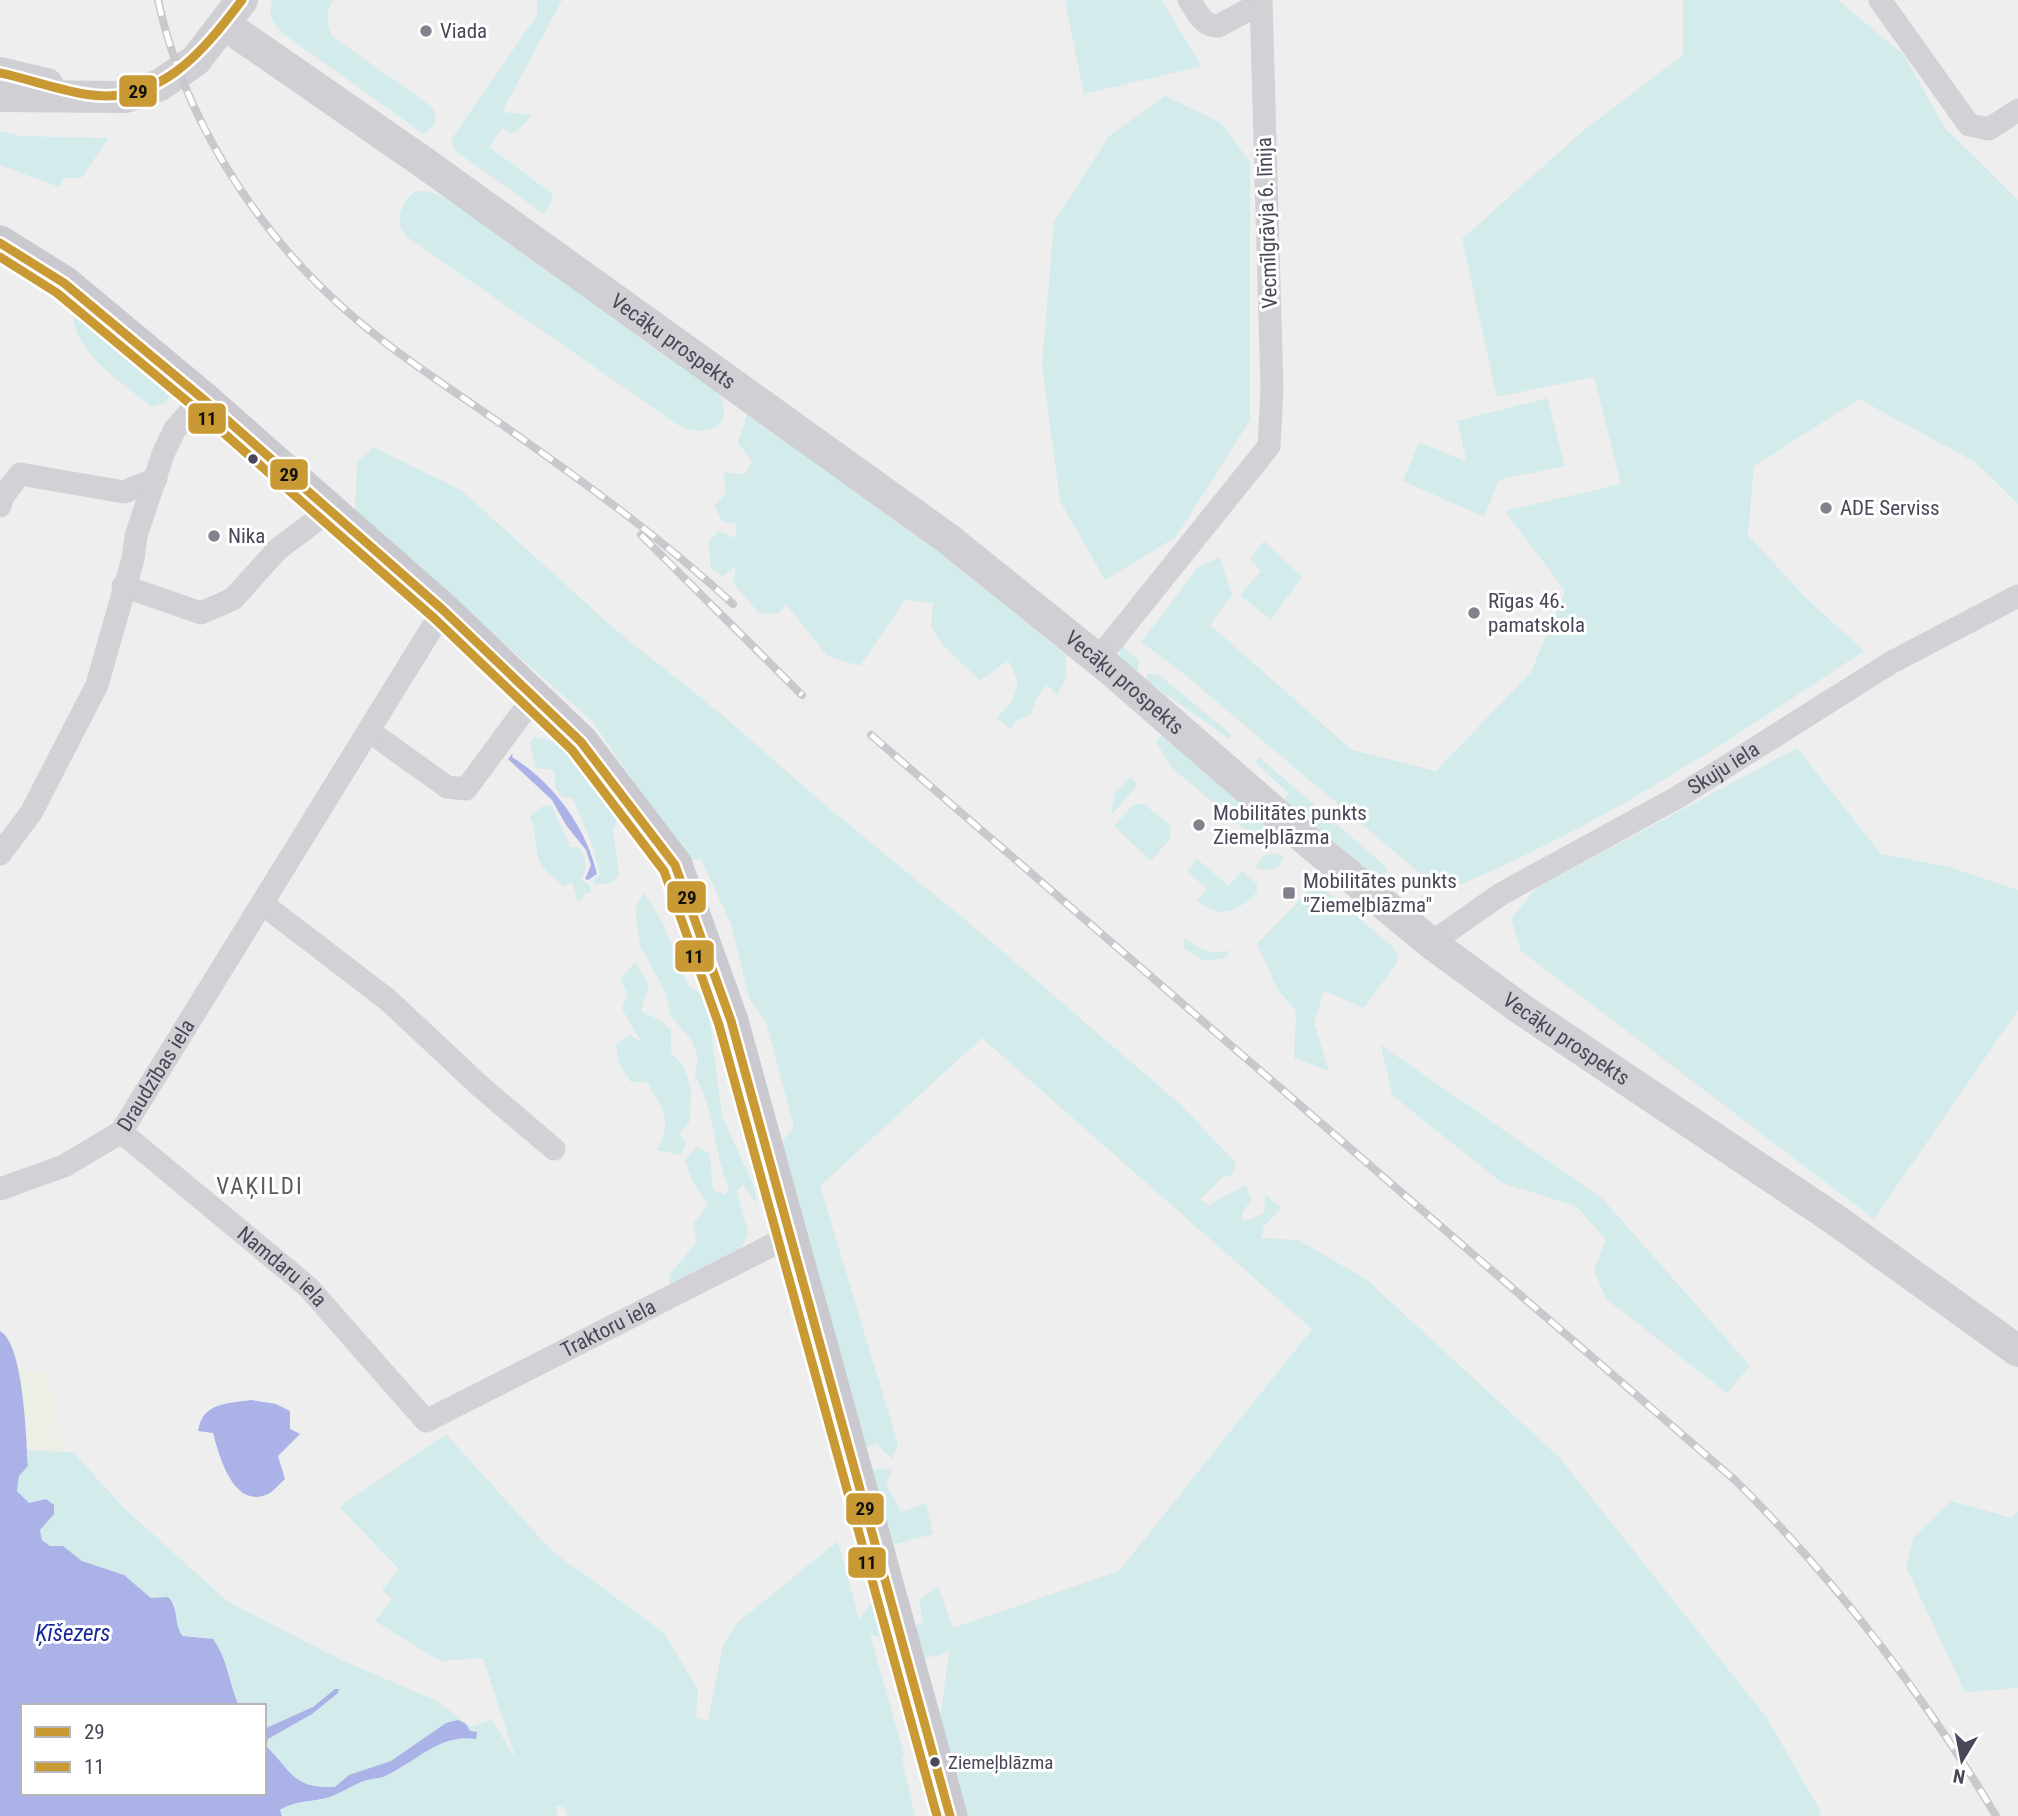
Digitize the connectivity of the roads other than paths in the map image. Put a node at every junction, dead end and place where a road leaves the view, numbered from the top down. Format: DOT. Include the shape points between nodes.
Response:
graph roads {
  1 [pos="1189,0"];
  2 [pos="1880,0"];
  3 [pos="1261,1"];
  4 [pos="233,12"];
  5 [pos="0,73"];
  6 [pos="89,95"];
  7 [pos="0,96"];
  8 [pos="2018,110"];
  9 [pos="0,243"];
  10 [pos="202,398"];
  11 [pos="156,479"];
  12 [pos="0,506"];
  13 [pos="330,509"];
  14 [pos="123,586"];
  15 [pos="2018,596"];
  16 [pos="443,610"];
  17 [pos="1098,659"];
  18 [pos="534,697"];
  19 [pos="369,731"];
  20 [pos="0,854"];
  21 [pos="264,905"];
  22 [pos="1431,943"];
  23 [pos="121,1132"];
  24 [pos="554,1149"];
  25 [pos="0,1189"];
  26 [pos="792,1235"];
  27 [pos="2018,1351"];
  28 [pos="426,1421"];
  29 [pos="950,1816"];
  1 -- 3 [label="street" via="1212,26"];
  2 -- 8 [label="street" via="1969,125 1989,129"];
  3 -- 17 [label="street, Vecmīlgrāvja 6. līnija" via="1272,389 1269,446"];
  4 -- 6 [label="main road" via="196,60 160,85 125,97"];
  4 -- 17 [label="main road, Vecāķu prospekts" via="919,517"];
  5 -- 6 [label="main road"];
  6 -- 7 [label="main road"];
  9 -- 10 [label="main road" via="64,283"];
  10 -- 11 [label="street" via="175,429"];
  10 -- 13 [label="main road"];
  11 -- 12 [label="street" via="124,492 20,474"];
  11 -- 14 [label="street"];
  13 -- 14 [label="street" via="278,549 233,599 201,613"];
  13 -- 16 [label="main road"];
  14 -- 20 [label="street" via="97,685 31,813"];
  15 -- 22 [label="street, Skuju iela" via="1881,668 1678,797 1501,894"];
  16 -- 18 [label="main road"];
  16 -- 19 [label="street, Draudzības iela"];
  17 -- 22 [label="main road, Vecāķu prospekts"];
  18 -- 19 [label="street" via="466,789 447,787"];
  18 -- 26 [label="main road" via="581,742 675,865 731,1021"];
  19 -- 21 [label="street, Draudzības iela"];
  21 -- 23 [label="street, Draudzības iela"];
  21 -- 24 [label="street" via="388,1000"];
  22 -- 27 [label="main road, Vecāķu prospekts" via="1521,1009 1833,1218"];
  23 -- 25 [label="street, Draudzības iela" via="64,1166"];
  23 -- 28 [label="street, Namdaru iela" via="308,1287"];
  26 -- 28 [label="street, Traktoru iela"];
  26 -- 29 [label="main road"];
}
